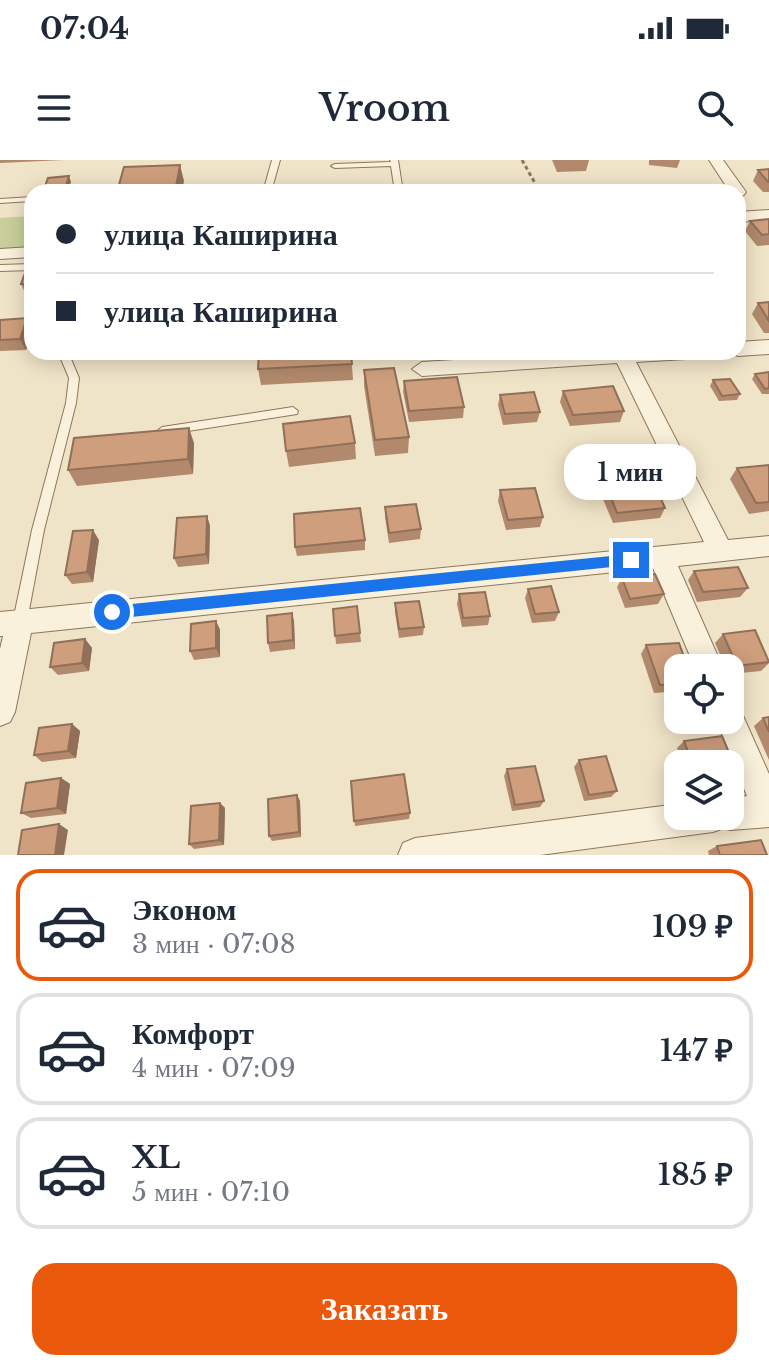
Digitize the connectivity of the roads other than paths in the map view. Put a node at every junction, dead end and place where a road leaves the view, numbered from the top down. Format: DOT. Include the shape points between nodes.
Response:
graph roads {
  1 [pos="276,160"];
  2 [pos="716,160"];
  3 [pos="394,162"];
  4 [pos="335,166"];
  5 [pos="269,184"];
  6 [pos="398,184"];
  7 [pos="732,184"];
  8 [pos="24,200"];
  9 [pos="746,200"];
  10 [pos="0,201"];
  11 [pos="762,215"];
  12 [pos="24,252"];
  13 [pos="0,254"];
  14 [pos="24,267"];
  15 [pos="0,268"];
  16 [pos="769,347"];
  17 [pos="746,348"];
  18 [pos="66,360"];
  19 [pos="542,360"];
  20 [pos="625,360"];
  21 [pos="422,369"];
  22 [pos="293,411"];
  23 [pos="153,432"];
  24 [pos="76,444"];
  25 [pos="60,447"];
  26 [pos="769,546"];
  27 [pos="721,550"];
  28 [pos="661,557"];
  29 [pos="10,622"];
  30 [pos="703,654"];
  31 [pos="0,712"];
  32 [pos="736,734"];
  33 [pos="769,809"];
  34 [pos="744,812"];
  35 [pos="664,822"];
  36 [pos="415,855"];
  1 -- 5 [label="lane"];
  2 -- 7 [label="street"];
  3 -- 4 [label="lane"];
  3 -- 6 [label="lane"];
  8 -- 10 [label="lane"];
  9 -- 11 [label="street"];
  12 -- 13 [label="street"];
  14 -- 15 [label="lane"];
  16 -- 17 [label="street"];
  18 -- 25 [label="lane" via="74,378"];
  19 -- 21 [label="street"];
  20 -- 27 [label="street"];
  22 -- 23 [label="lane"];
  24 -- 25 [label="lane"];
  25 -- 29 [label="lane"];
  26 -- 27 [label="street"];
  27 -- 28 [label="street"];
  28 -- 29 [label="street"];
  28 -- 30 [label="street"];
  29 -- 31 [label="street"];
  32 -- 33 [label="street"];
  33 -- 34 [label="street"];
  35 -- 36 [label="street"];
}
